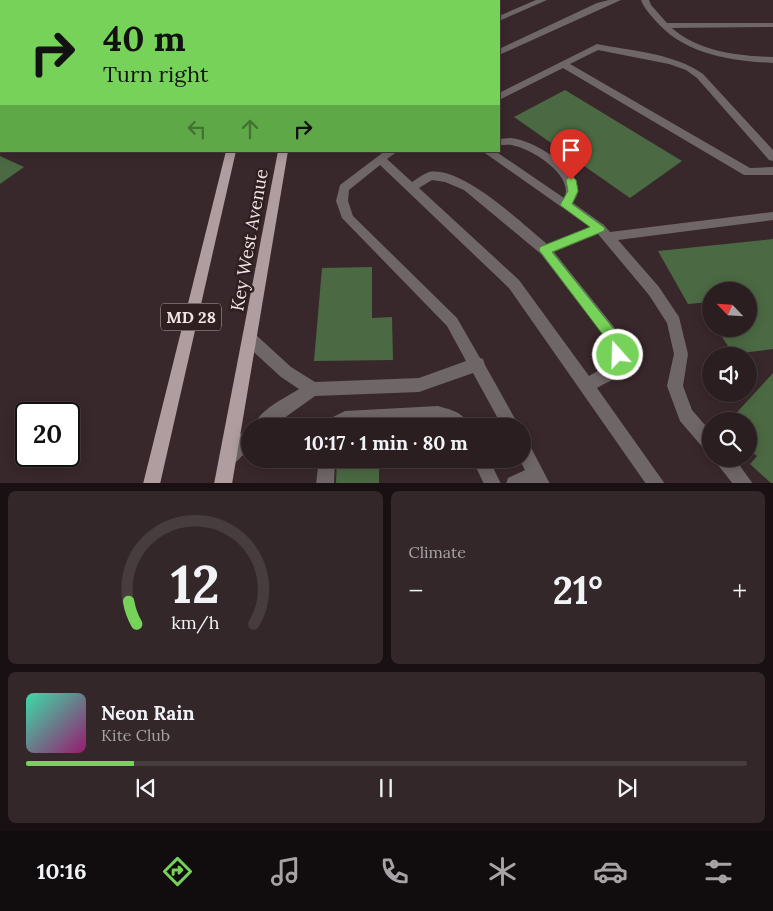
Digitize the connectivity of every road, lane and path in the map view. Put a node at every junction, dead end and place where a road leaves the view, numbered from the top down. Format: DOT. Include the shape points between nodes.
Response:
graph roads {
  1 [pos="543,0"];
  2 [pos="617,0"];
  3 [pos="645,0"];
  4 [pos="500,19"];
  5 [pos="773,25"];
  6 [pos="665,26"];
  7 [pos="500,52"];
  8 [pos="773,60"];
  9 [pos="563,64"];
  10 [pos="500,96"];
  11 [pos="500,142"];
  12 [pos="231,152"];
  13 [pos="284,152"];
  14 [pos="391,152"];
  15 [pos="488,152"];
  16 [pos="773,157"];
  17 [pos="380,159"];
  18 [pos="773,171"];
  19 [pos="412,187"];
  20 [pos="566,205"];
  21 [pos="773,216"];
  22 [pos="603,232"];
  23 [pos="544,250"];
  24 [pos="250,339"];
  25 [pos="478,364"];
  26 [pos="588,385"];
  27 [pos="313,389"];
  28 [pos="271,418"];
  29 [pos="364,418"];
  30 [pos="453,418"];
  31 [pos="507,418"];
  32 [pos="702,434"];
  33 [pos="241,446"];
  34 [pos="228,458"];
  35 [pos="531,464"];
  36 [pos="731,467"];
  37 [pos="327,468"];
  38 [pos="485,468"];
  39 [pos="539,479"];
  40 [pos="151,483"];
  41 [pos="223,483"];
  42 [pos="326,483"];
  43 [pos="492,483"];
  44 [pos="519,483"];
  45 [pos="656,483"];
  46 [pos="744,483"];
  1 -- 4 [label="street"];
  2 -- 7 [label="street"];
  3 -- 6 [label="street"];
  5 -- 6 [label="street"];
  6 -- 8 [label="street" via="675,36 722,54"];
  9 -- 10 [label="street"];
  9 -- 16 [label="street" via="597,48 690,68"];
  9 -- 18 [label="street" via="748,172"];
  11 -- 20 [label="street" via="514,142 532,149 560,167 571,180 573,191"];
  12 -- 40 [label="main road, Key West Avenue / MD 28"];
  13 -- 24 [label="main road, Key West Avenue"];
  14 -- 17 [label="street"];
  15 -- 20 [label="street"];
  17 -- 19 [label="street"];
  17 -- 25 [label="street" via="344,188 342,201 348,218 452,322"];
  19 -- 23 [label="street" via="430,176 447,178 468,187"];
  19 -- 26 [label="street" via="514,284"];
  20 -- 22 [label="street"];
  21 -- 22 [label="street"];
  22 -- 23 [label="street"];
  22 -- 32 [label="street" via="654,291 674,321 681,354 675,386 686,415"];
  23 -- 26 [label="street" via="617,342 618,368"];
  24 -- 27 [label="street" via="286,372"];
  24 -- 34 [label="main road, Key West Avenue"];
  25 -- 27 [label="street" via="419,384"];
  25 -- 31 [label="street"];
  26 -- 45 [label="street"];
  27 -- 28 [label="street"];
  29 -- 30 [label="street" via="438,414"];
  33 -- 34 [label="street"];
  34 -- 41 [label="main road, Key West Avenue"];
  35 -- 39 [label="street"];
  36 -- 46 [label="street"];
  37 -- 42 [label="street"];
  38 -- 43 [label="street"];
  39 -- 44 [label="street"];
}
